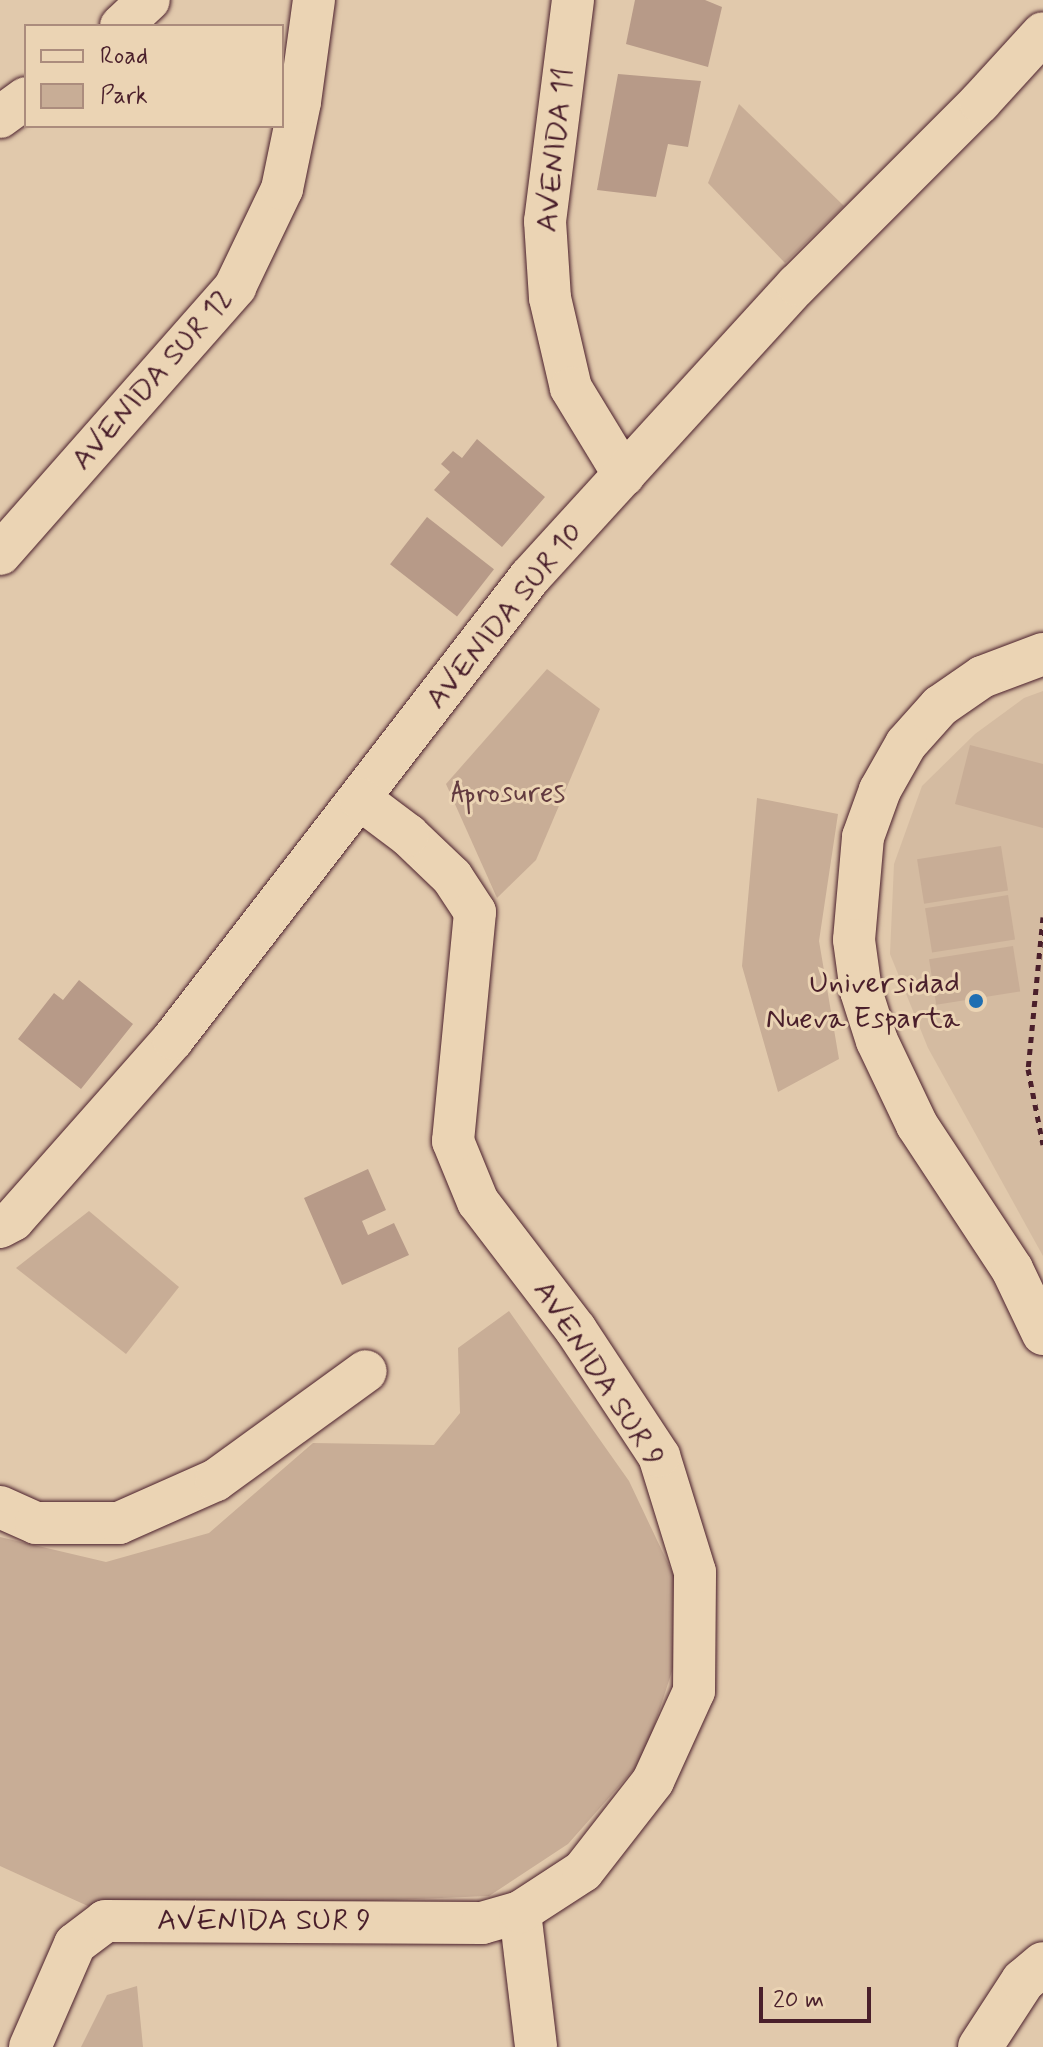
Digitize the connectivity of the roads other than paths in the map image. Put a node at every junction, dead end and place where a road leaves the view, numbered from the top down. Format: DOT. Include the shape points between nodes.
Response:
graph roads {
  1 [pos="149,0"];
  2 [pos="314,0"];
  3 [pos="573,0"];
  4 [pos="123,24"];
  5 [pos="1043,33"];
  6 [pos="24,99"];
  7 [pos="0,117"];
  8 [pos="624,475"];
  9 [pos="0,554"];
  10 [pos="1043,654"];
  11 [pos="360,799"];
  12 [pos="0,1227"];
  13 [pos="1043,1334"];
  14 [pos="366,1371"];
  15 [pos="0,1507"];
  16 [pos="520,1912"];
  17 [pos="1043,1964"];
  18 [pos="30,2047"];
  19 [pos="536,2047"];
  20 [pos="980,2047"];
  1 -- 4 [label="street"];
  2 -- 9 [label="street, AVENIDA SUR 12" via="282,189 235,287"];
  3 -- 8 [label="street, AVENIDA 11" via="545,221 550,298 571,388"];
  5 -- 8 [label="street, AVENIDA SUR 10" via="797,285"];
  6 -- 7 [label="street"];
  8 -- 11 [label="street, AVENIDA SUR 10" via="530,577"];
  10 -- 13 [label="street" via="982,677 940,706 906,744 880,790 863,837 854,940 861,991 877,1041 917,1125 1012,1269"];
  11 -- 12 [label="street, AVENIDA SUR 10" via="173,1039 13,1220"];
  11 -- 16 [label="street, AVENIDA SUR 9" via="452,877 475,912 453,1141 478,1202 576,1330 659,1456 695,1572 694,1691 653,1781 583,1871"];
  14 -- 15 [label="street" via="216,1480 119,1523 36,1523"];
  16 -- 18 [label="street, AVENIDA SUR 9" via="482,1923 105,1921 75,1944"];
  16 -- 19 [label="street"];
  17 -- 20 [label="main road" via="1023,1981"];
}
